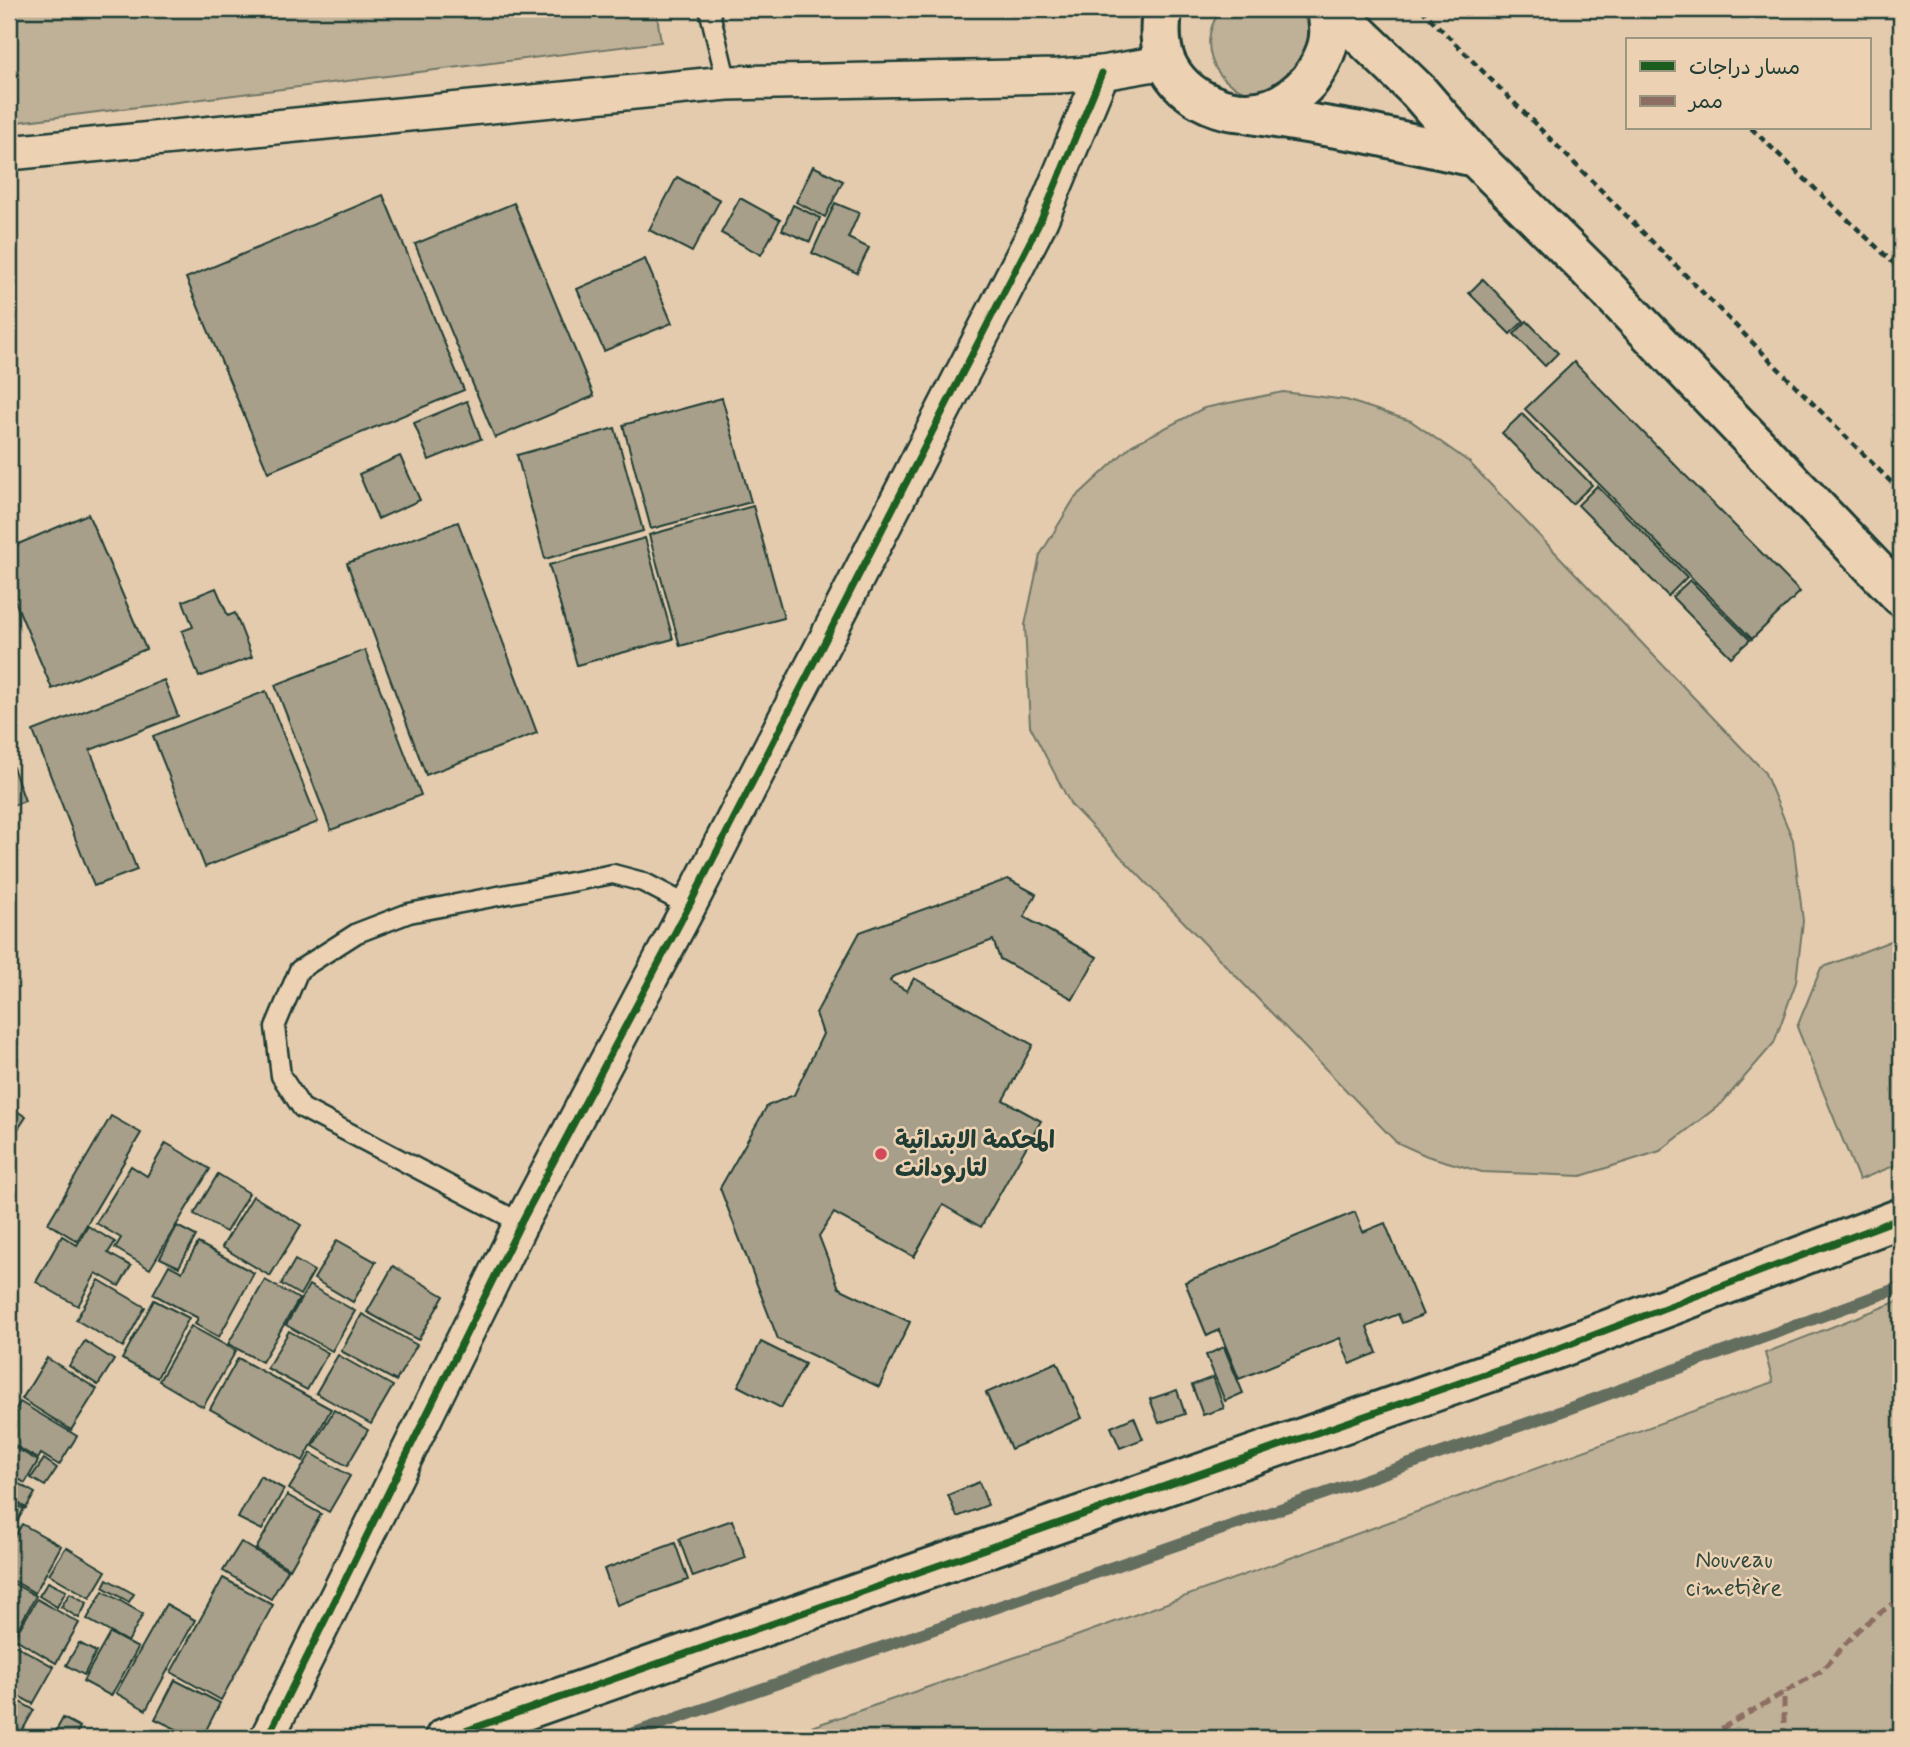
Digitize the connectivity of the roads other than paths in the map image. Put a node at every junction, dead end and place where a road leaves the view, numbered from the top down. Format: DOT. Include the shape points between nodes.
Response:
graph roads {
  1 [pos="709,9"];
  2 [pos="1162,9"];
  3 [pos="1330,9"];
  4 [pos="1166,62"];
  5 [pos="1102,73"];
  6 [pos="727,83"];
  7 [pos="1239,112"];
  8 [pos="9,153"];
  9 [pos="1475,157"];
  10 [pos="1901,596"];
  11 [pos="689,906"];
  12 [pos="1901,1218"];
  13 [pos="521,1223"];
  14 [pos="267,1738"];
  15 [pos="445,1738"];
  1 -- 6 [label="lane"];
  2 -- 4 [label="street" via="1159,32"];
  3 -- 7 [label="street" via="1329,36 1320,67 1300,92 1271,108"];
  3 -- 9 [label="street" via="1419,91"];
  4 -- 5 [label="street"];
  4 -- 7 [label="street" via="1184,87 1209,105"];
  5 -- 6 [label="street"];
  5 -- 11 [label="street" via="1041,220"];
  6 -- 8 [label="street"];
  7 -- 9 [label="street"];
  9 -- 10 [label="street" via="1590,270"];
  11 -- 13 [label="street"];
  11 -- 13 [label="lane" via="643,882 613,874 409,913 357,933 299,970 275,1027 281,1076 302,1108"];
  12 -- 15 [label="street" via="1535,1356"];
  13 -- 14 [label="street"];
}
